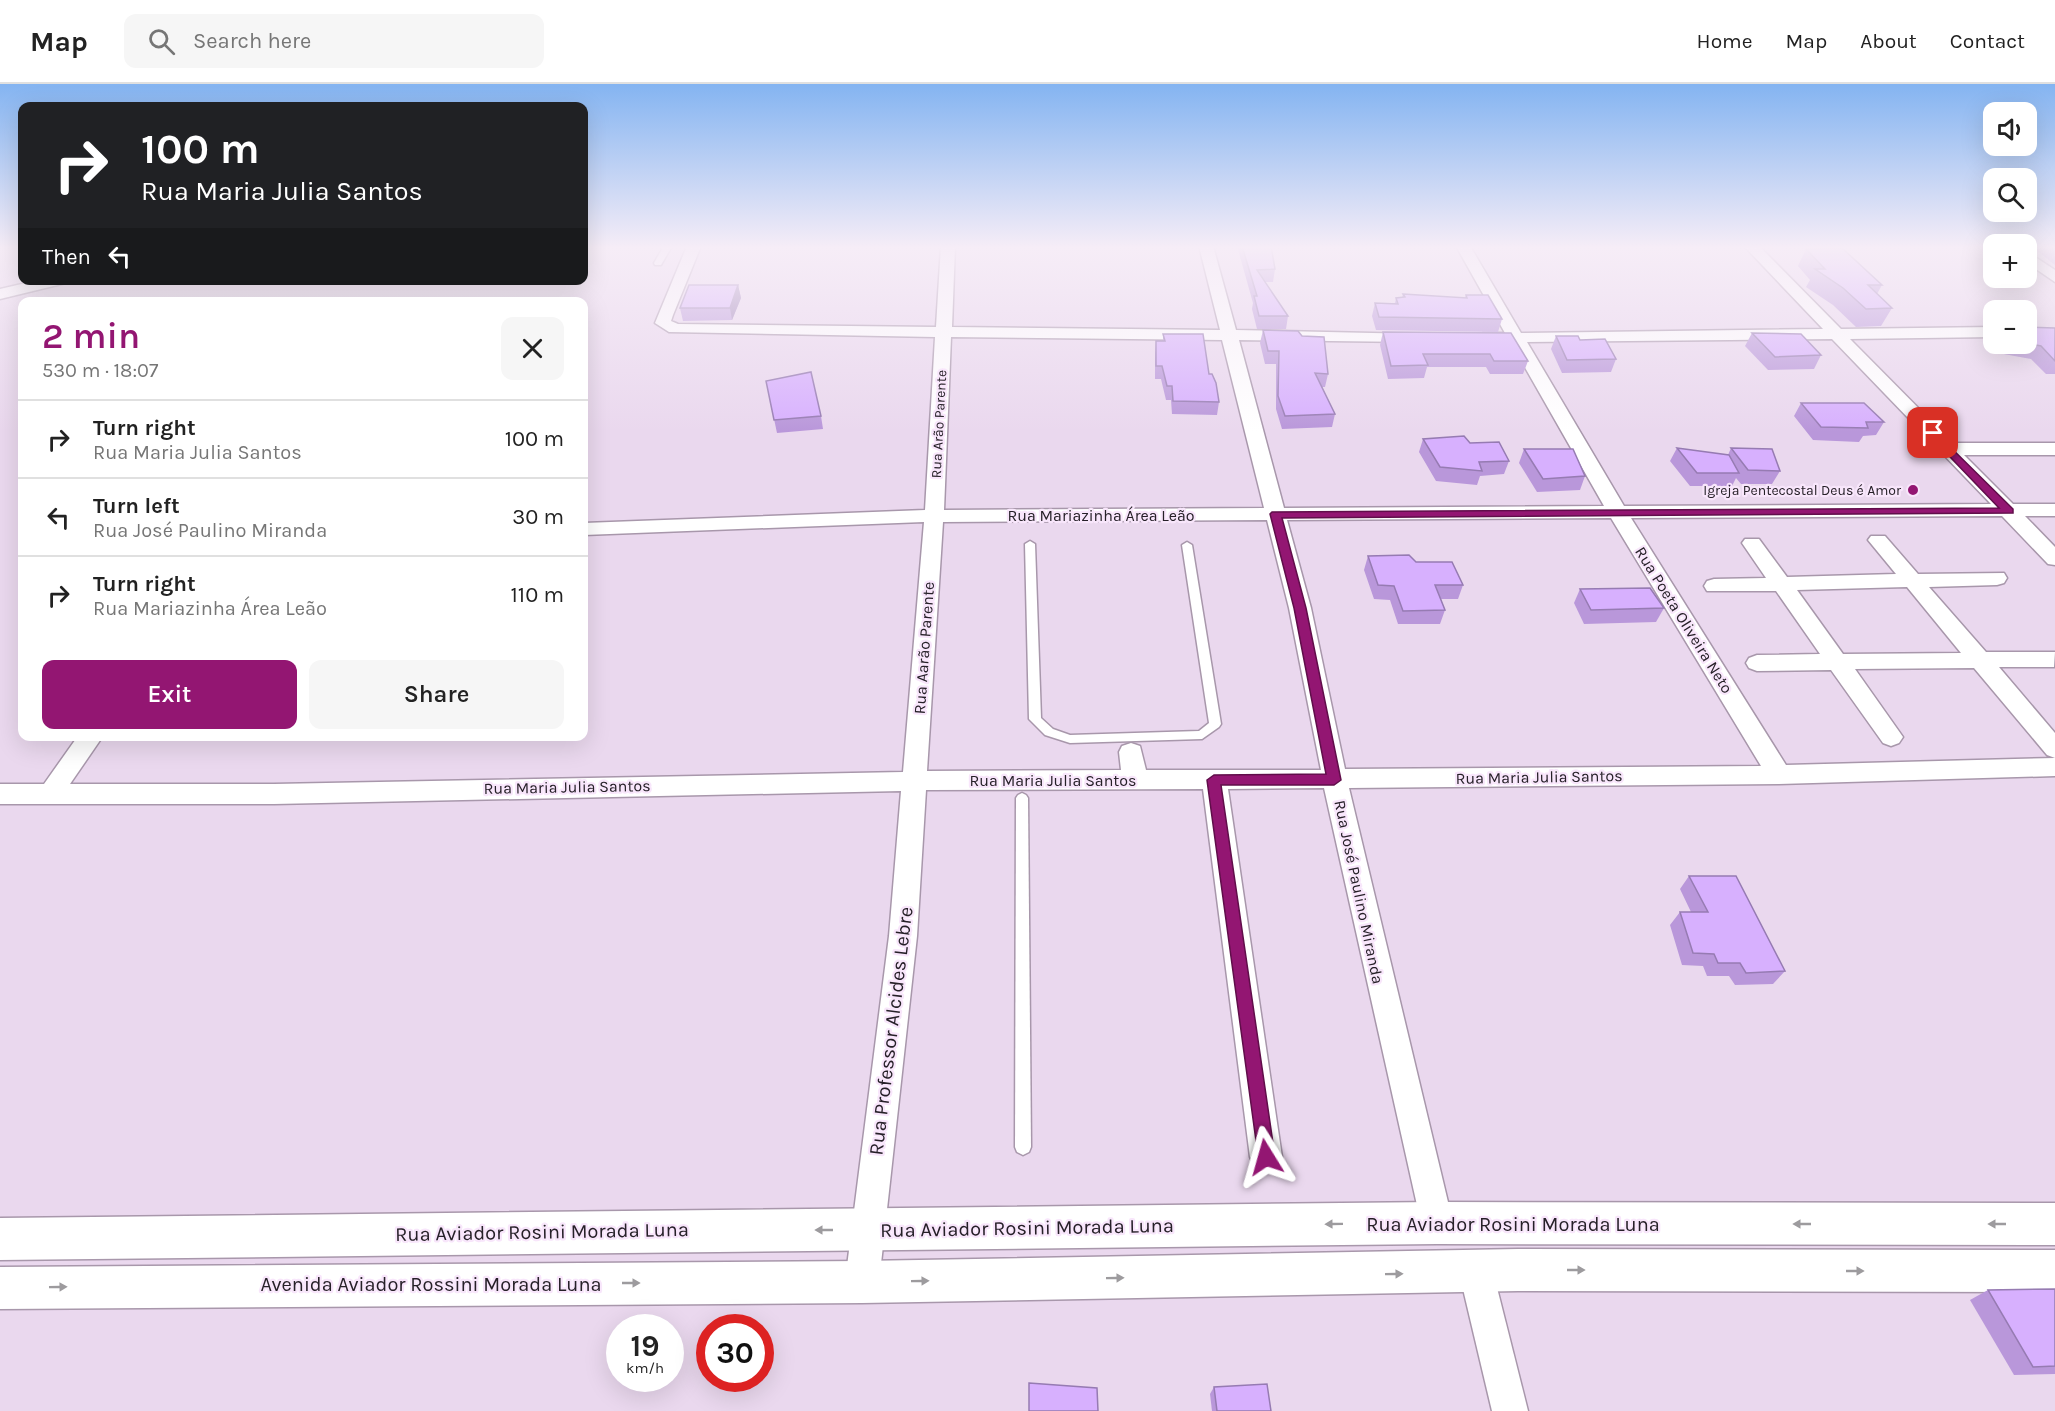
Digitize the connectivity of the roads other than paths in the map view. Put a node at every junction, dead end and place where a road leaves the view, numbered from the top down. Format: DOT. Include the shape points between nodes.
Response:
graph roads {
  1 [pos="668,308"];
  2 [pos="945,308"];
  3 [pos="1222,308"];
  4 [pos="1499,308"];
  5 [pos="1812,308"];
  6 [pos="944,332"];
  7 [pos="1983,332"];
  8 [pos="1838,334"];
  9 [pos="1229,337"];
  10 [pos="1425,338"];
  11 [pos="1471,338"];
  12 [pos="1517,339"];
  13 [pos="1949,449"];
  14 [pos="2055,449"];
  15 [pos="2055,510"];
  16 [pos="2009,511"];
  17 [pos="1618,513"];
  18 [pos="1275,514"];
  19 [pos="933,516"];
  20 [pos="588,529"];
  21 [pos="1878,540"];
  22 [pos="1752,543"];
  23 [pos="1030,544"];
  24 [pos="1187,545"];
  25 [pos="2055,559"];
  26 [pos="1997,579"];
  27 [pos="1912,581"];
  28 [pos="1784,585"];
  29 [pos="1714,586"];
  30 [pos="2054,659"];
  31 [pos="1838,662"];
  32 [pos="1980,662"];
  33 [pos="1757,663"];
  34 [pos="1891,737"];
  35 [pos="87,741"];
  36 [pos="1131,744"];
  37 [pos="2055,749"];
  38 [pos="2055,768"];
  39 [pos="1779,775"];
  40 [pos="915,780"];
  41 [pos="1135,780"];
  42 [pos="1214,780"];
  43 [pos="1334,780"];
  44 [pos="1021,788"];
  45 [pos="51,793"];
  46 [pos="5,800"];
  47 [pos="1023,1147"];
  48 [pos="1266,1157"];
  49 [pos="1437,1223"];
  50 [pos="2055,1224"];
  51 [pos="867,1230"];
  52 [pos="0,1239"];
  53 [pos="2055,1271"];
  54 [pos="1476,1272"];
  55 [pos="862,1282"];
  56 [pos="0,1288"];
  57 [pos="1510,1411"];
  1 -- 6 [label="street" via="663,323 675,329"];
  2 -- 6 [label="street, Rua Arão Parente"];
  3 -- 9 [label="street, Rua José Paulino Miranda"];
  4 -- 12 [label="street, Rua Poeta Oliveira Neto"];
  5 -- 8 [label="street"];
  6 -- 9 [label="street"];
  6 -- 19 [label="street, Rua Arão Parente"];
  7 -- 8 [label="street"];
  8 -- 12 [label="street"];
  8 -- 13 [label="street"];
  9 -- 10 [label="street"];
  9 -- 18 [label="street, Rua José Paulino Miranda"];
  11 -- 12 [label="street"];
  12 -- 17 [label="street, Rua Poeta Oliveira Neto"];
  13 -- 14 [label="street"];
  13 -- 16 [label="street"];
  15 -- 16 [label="street, Rua Mariazinha Área Leão"];
  16 -- 17 [label="street, Rua Mariazinha Área Leão"];
  16 -- 25 [label="street"];
  17 -- 18 [label="street, Rua Mariazinha Área Leão"];
  17 -- 39 [label="street, Rua Poeta Oliveira Neto"];
  18 -- 19 [label="street, Rua Mariazinha Área Leão"];
  18 -- 43 [label="street, Rua José Paulino Miranda" via="1300,608"];
  19 -- 20 [label="street, Rua Mariazinha Área Leão"];
  19 -- 40 [label="street, Rua Aarão Parente"];
  21 -- 27 [label="street"];
  22 -- 28 [label="street"];
  23 -- 36 [label="lane" via="1035,719 1049,732 1070,739"];
  24 -- 36 [label="lane" via="1215,724 1202,735"];
  26 -- 27 [label="street"];
  27 -- 28 [label="street"];
  27 -- 32 [label="street"];
  28 -- 29 [label="street"];
  28 -- 31 [label="street"];
  30 -- 32 [label="street"];
  31 -- 32 [label="street"];
  31 -- 33 [label="street"];
  31 -- 34 [label="street"];
  32 -- 37 [label="street"];
  35 -- 45 [label="street"];
  36 -- 41 [label="street"];
  38 -- 39 [label="street, Rua Maria Julia Santos"];
  39 -- 43 [label="street, Rua Maria Julia Santos"];
  40 -- 44 [label="street, Rua Maria Julia Santos"];
  40 -- 45 [label="street, Rua Maria Julia Santos" via="286,793"];
  40 -- 51 [label="street, Rua Professor Alcides Lebre" via="903,936"];
  41 -- 42 [label="street, Rua Maria Julia Santos"];
  41 -- 44 [label="street, Rua Maria Julia Santos"];
  42 -- 43 [label="street, Rua Maria Julia Santos"];
  42 -- 48 [label="street"];
  43 -- 49 [label="street, Rua José Paulino Miranda" via="1381,996"];
  44 -- 47 [label="lane"];
  45 -- 46 [label="street"];
  50 -- 49 [label="street, Rua Aviador Rosini Morada Luna, one-way"];
  49 -- 51 [label="street, Rua Aviador Rosini Morada Luna, one-way"];
  51 -- 52 [label="street, Rua Aviador Rosini Morada Luna, one-way"];
  51 -- 55 [label="street, Rua Professor Alcides Lebre"];
  54 -- 53 [label="street, one-way"];
  55 -- 54 [label="street, one-way"];
  54 -- 57 [label="street"];
  56 -- 55 [label="street, Avenida Aviador Rossini Morada Luna, one-way"];
}
